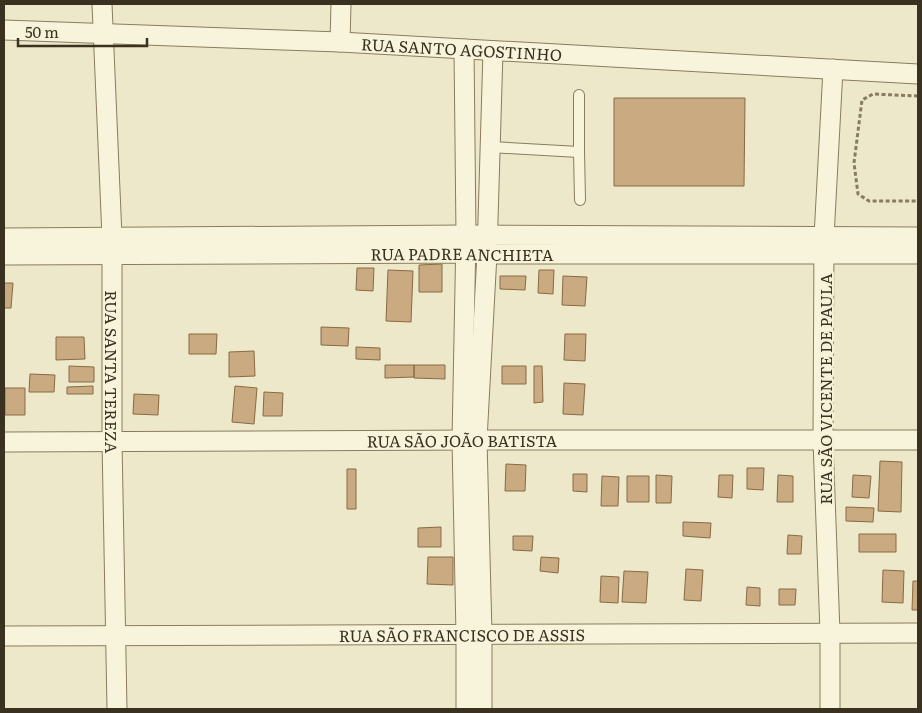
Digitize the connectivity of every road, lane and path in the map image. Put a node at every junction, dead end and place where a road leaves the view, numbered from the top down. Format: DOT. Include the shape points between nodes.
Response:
graph roads {
  1 [pos="102,4"];
  2 [pos="341,4"];
  3 [pos="4,30"];
  4 [pos="102,34"];
  5 [pos="340,42"];
  6 [pos="464,49"];
  7 [pos="493,50"];
  8 [pos="833,69"];
  9 [pos="918,74"];
  10 [pos="579,95"];
  11 [pos="918,96"];
  12 [pos="465,130"];
  13 [pos="490,139"];
  14 [pos="579,152"];
  15 [pos="580,200"];
  16 [pos="918,202"];
  17 [pos="918,237"];
  18 [pos="4,238"];
  19 [pos="466,244"];
  20 [pos="487,244"];
  21 [pos="824,245"];
  22 [pos="112,246"];
  23 [pos="918,254"];
  24 [pos="4,255"];
  25 [pos="470,440"];
  26 [pos="823,440"];
  27 [pos="918,440"];
  28 [pos="112,441"];
  29 [pos="4,442"];
  30 [pos="830,633"];
  31 [pos="918,633"];
  32 [pos="474,634"];
  33 [pos="116,635"];
  34 [pos="4,636"];
  35 [pos="117,709"];
  36 [pos="466,709"];
  37 [pos="482,709"];
  38 [pos="830,709"];
  1 -- 4 [label="street, RUA SANTA TEREZA"];
  2 -- 5 [label="street"];
  3 -- 4 [label="street, RUA SANTO AGOSTINHO"];
  4 -- 5 [label="street, RUA SANTO AGOSTINHO"];
  4 -- 22 [label="street, RUA SANTA TEREZA"];
  5 -- 6 [label="street, RUA SANTO AGOSTINHO"];
  6 -- 7 [label="street, RUA SANTO AGOSTINHO"];
  6 -- 12 [label="street"];
  7 -- 8 [label="street, RUA SANTO AGOSTINHO"];
  7 -- 13 [label="street"];
  8 -- 9 [label="street, RUA SANTO AGOSTINHO"];
  8 -- 21 [label="street, RUA SÃO VICENTE DE PAULA"];
  10 -- 14 [label="lane"];
  11 -- 16 [label="path" via="873,94 862,100 854,163 858,194 869,201"];
  12 -- 13 [label="street"];
  12 -- 19 [label="street"];
  13 -- 14 [label="lane"];
  13 -- 20 [label="street"];
  14 -- 15 [label="lane"];
  17 -- 21 [label="street, RUA PADRE ANCHIETA"];
  18 -- 22 [label="street, RUA PADRE ANCHIETA"];
  19 -- 20 [label="street, RUA PADRE ANCHIETA"];
  19 -- 22 [label="street, RUA PADRE ANCHIETA"];
  19 -- 25 [label="street"];
  20 -- 21 [label="street, RUA PADRE ANCHIETA"];
  20 -- 25 [label="street"];
  21 -- 23 [label="street, RUA PADRE ANCHIETA"];
  21 -- 26 [label="street, RUA SÃO VICENTE DE PAULA"];
  22 -- 24 [label="street, RUA PADRE ANCHIETA"];
  22 -- 28 [label="street, RUA SANTA TEREZA"];
  25 -- 26 [label="street, RUA SÃO JOÃO BATISTA"];
  25 -- 28 [label="street, RUA SÃO JOÃO BATISTA"];
  25 -- 32 [label="street"];
  26 -- 27 [label="street, RUA SÃO JOÃO BATISTA"];
  26 -- 30 [label="street, RUA SÃO VICENTE DE PAULA"];
  28 -- 29 [label="street, RUA SÃO JOÃO BATISTA"];
  28 -- 33 [label="street, RUA SANTA TEREZA"];
  30 -- 31 [label="street, RUA SÃO FRANCISCO DE ASSIS"];
  30 -- 32 [label="street, RUA SÃO FRANCISCO DE ASSIS"];
  30 -- 38 [label="street, RUA SÃO VICENTE DE PAULA"];
  32 -- 33 [label="street, RUA SÃO FRANCISCO DE ASSIS"];
  32 -- 36 [label="street"];
  32 -- 37 [label="street"];
  33 -- 34 [label="street, RUA SÃO FRANCISCO DE ASSIS"];
  33 -- 35 [label="street, RUA SANTA TEREZA"];
}
